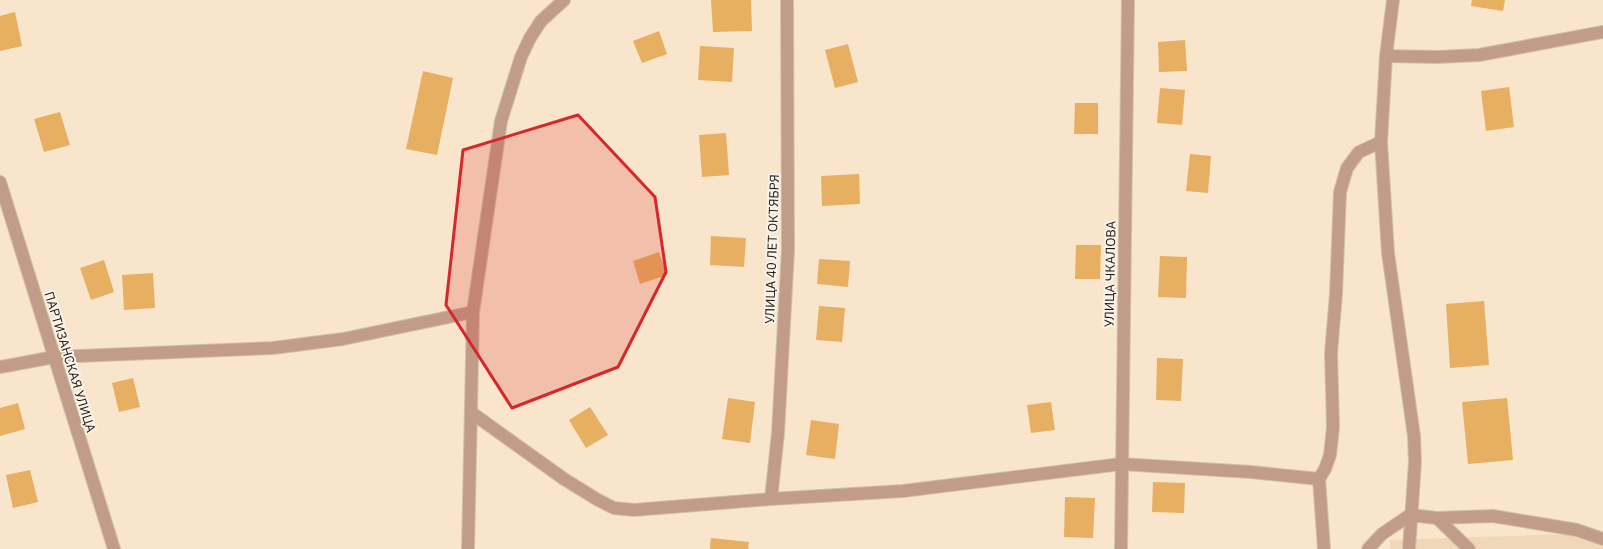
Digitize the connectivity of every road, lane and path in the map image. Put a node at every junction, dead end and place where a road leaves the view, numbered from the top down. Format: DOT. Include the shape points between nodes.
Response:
graph roads {
  1 [pos="564,0"];
  2 [pos="787,0"];
  3 [pos="1128,0"];
  4 [pos="1393,0"];
  5 [pos="1603,32"];
  6 [pos="1386,56"];
  7 [pos="1381,142"];
  8 [pos="0,182"];
  9 [pos="473,312"];
  10 [pos="54,358"];
  11 [pos="0,367"];
  12 [pos="472,414"];
  13 [pos="1121,464"];
  14 [pos="1319,479"];
  15 [pos="771,499"];
  16 [pos="1410,516"];
  17 [pos="1437,518"];
  18 [pos="1603,539"];
  19 [pos="114,549"];
  20 [pos="468,549"];
  21 [pos="1121,549"];
  22 [pos="1324,549"];
  23 [pos="1368,549"];
  24 [pos="1408,549"];
  25 [pos="1469,549"];
  1 -- 9 [label="street" via="541,21 530,38 508,95 501,121"];
  2 -- 15 [label="street, УЛИЦА 40 ЛЕТ ОКТЯБРЯ" via="788,250 778,433"];
  3 -- 13 [label="street, УЛИЦА ЧКАЛОВА"];
  4 -- 6 [label="street"];
  5 -- 6 [label="street" via="1479,55"];
  6 -- 7 [label="street"];
  7 -- 14 [label="street" via="1359,152 1347,168 1340,192 1331,353 1333,427 1330,455"];
  7 -- 16 [label="street" via="1388,253 1414,436 1415,462"];
  8 -- 10 [label="street, ПАРТИЗАНСКАЯ УЛИЦА"];
  9 -- 10 [label="street" via="343,339 273,348"];
  9 -- 12 [label="street"];
  10 -- 11 [label="street"];
  10 -- 19 [label="street, ПАРТИЗАНСКАЯ УЛИЦА"];
  12 -- 15 [label="street" via="564,479 614,508 634,510"];
  12 -- 20 [label="street"];
  13 -- 14 [label="street"];
  13 -- 15 [label="street" via="903,491"];
  13 -- 21 [label="street, УЛИЦА ЧКАЛОВА"];
  14 -- 22 [label="street"];
  16 -- 17 [label="street"];
  16 -- 23 [label="street" via="1382,534"];
  16 -- 24 [label="street"];
  17 -- 18 [label="street" via="1493,516 1577,530"];
  17 -- 25 [label="street"];
}
